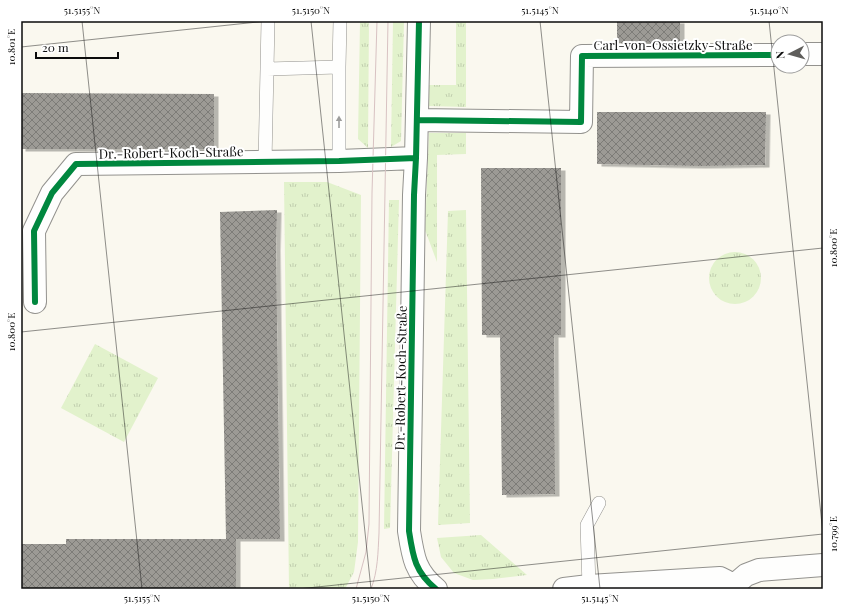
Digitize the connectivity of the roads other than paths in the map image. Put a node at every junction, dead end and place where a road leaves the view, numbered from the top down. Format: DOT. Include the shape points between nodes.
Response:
graph roads {
  1 [pos="268,21"];
  2 [pos="340,21"];
  3 [pos="419,21"];
  4 [pos="770,54"];
  5 [pos="810,54"];
  6 [pos="823,54"];
  7 [pos="339,67"];
  8 [pos="267,69"];
  9 [pos="417,120"];
  10 [pos="416,158"];
  11 [pos="339,161"];
  12 [pos="265,162"];
  13 [pos="35,302"];
  14 [pos="599,503"];
  15 [pos="823,564"];
  16 [pos="588,586"];
  17 [pos="733,588"];
  18 [pos="436,589"];
  19 [pos="564,589"];
  1 -- 8 [label="lane"];
  2 -- 7 [label="lane"];
  3 -- 9 [label="street, Dr.-Robert-Koch-Straße"];
  4 -- 9 [label="street, Carl-von-Ossietzky-Straße" via="582,56 581,122"];
  5 -- 6 [label="street"];
  7 -- 8 [label="lane"];
  11 -- 7 [label="lane, one-way"];
  8 -- 12 [label="lane"];
  9 -- 10 [label="street, Dr.-Robert-Koch-Straße"];
  10 -- 11 [label="street, Dr.-Robert-Koch-Straße"];
  10 -- 18 [label="street, Dr.-Robert-Koch-Straße" via="409,531 417,568"];
  11 -- 12 [label="street, Dr.-Robert-Koch-Straße"];
  12 -- 13 [label="street, Dr.-Robert-Koch-Straße" via="76,164 52,193 34,231"];
  14 -- 16 [label="lane" via="587,525"];
  15 -- 17 [label="street" via="758,570 746,575"];
  16 -- 17 [label="street" via="720,578"];
  16 -- 19 [label="street"];
}
